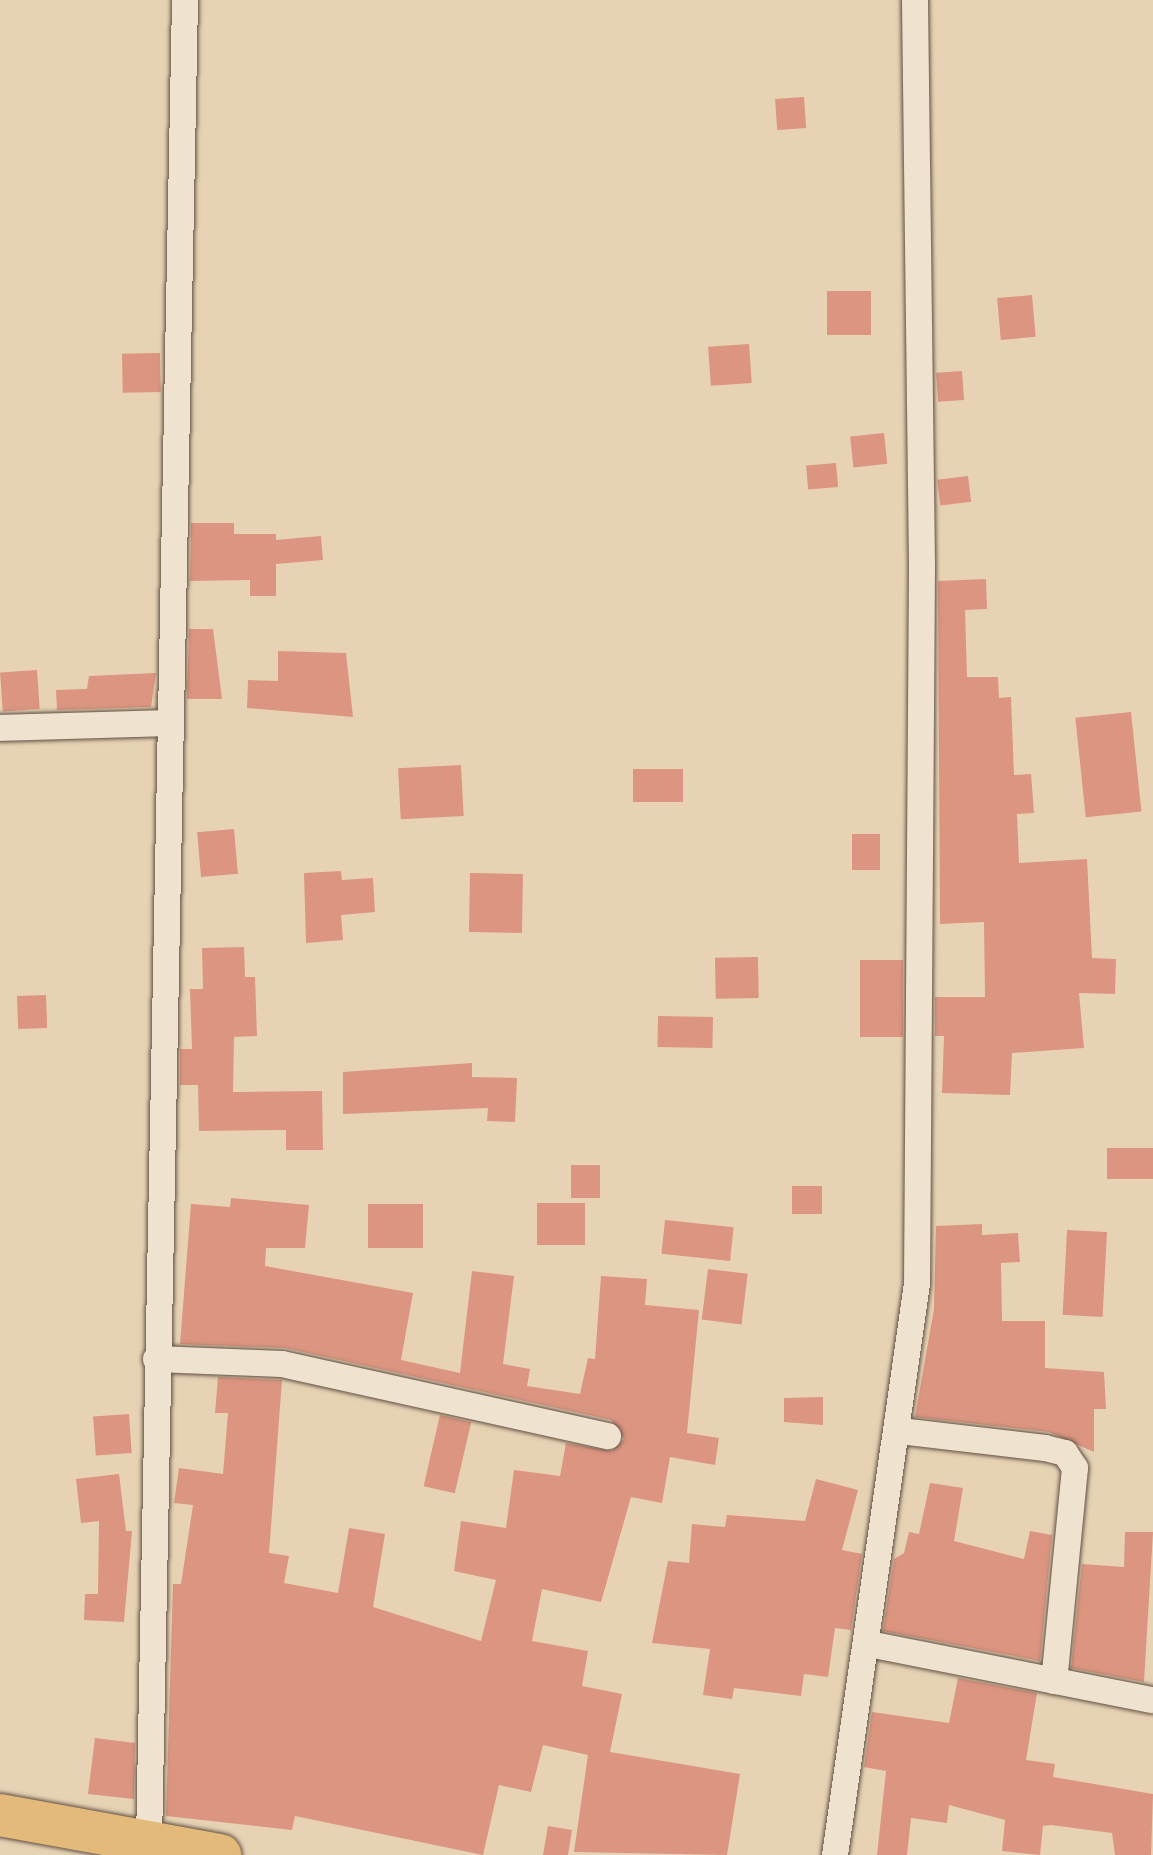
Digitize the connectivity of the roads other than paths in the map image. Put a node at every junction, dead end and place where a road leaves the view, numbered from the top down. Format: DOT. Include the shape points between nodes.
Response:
graph roads {
  1 [pos="185,0"];
  2 [pos="915,0"];
  3 [pos="166,723"];
  4 [pos="0,728"];
  5 [pos="156,1359"];
  6 [pos="900,1431"];
  7 [pos="608,1436"];
  8 [pos="869,1644"];
  9 [pos="1054,1681"];
  10 [pos="1153,1700"];
  11 [pos="0,1815"];
  12 [pos="149,1842"];
  13 [pos="220,1855"];
  14 [pos="835,1855"];
  1 -- 3 [label="street"];
  2 -- 6 [label="street" via="922,1055 914,1343"];
  3 -- 4 [label="street"];
  3 -- 5 [label="street"];
  5 -- 7 [label="street" via="282,1364"];
  5 -- 12 [label="street"];
  6 -- 8 [label="street"];
  6 -- 9 [label="street" via="1045,1448 1065,1453 1075,1468"];
  8 -- 9 [label="street"];
  8 -- 14 [label="street"];
  9 -- 10 [label="street"];
  11 -- 12 [label="main road"];
  12 -- 13 [label="main road"];
}
